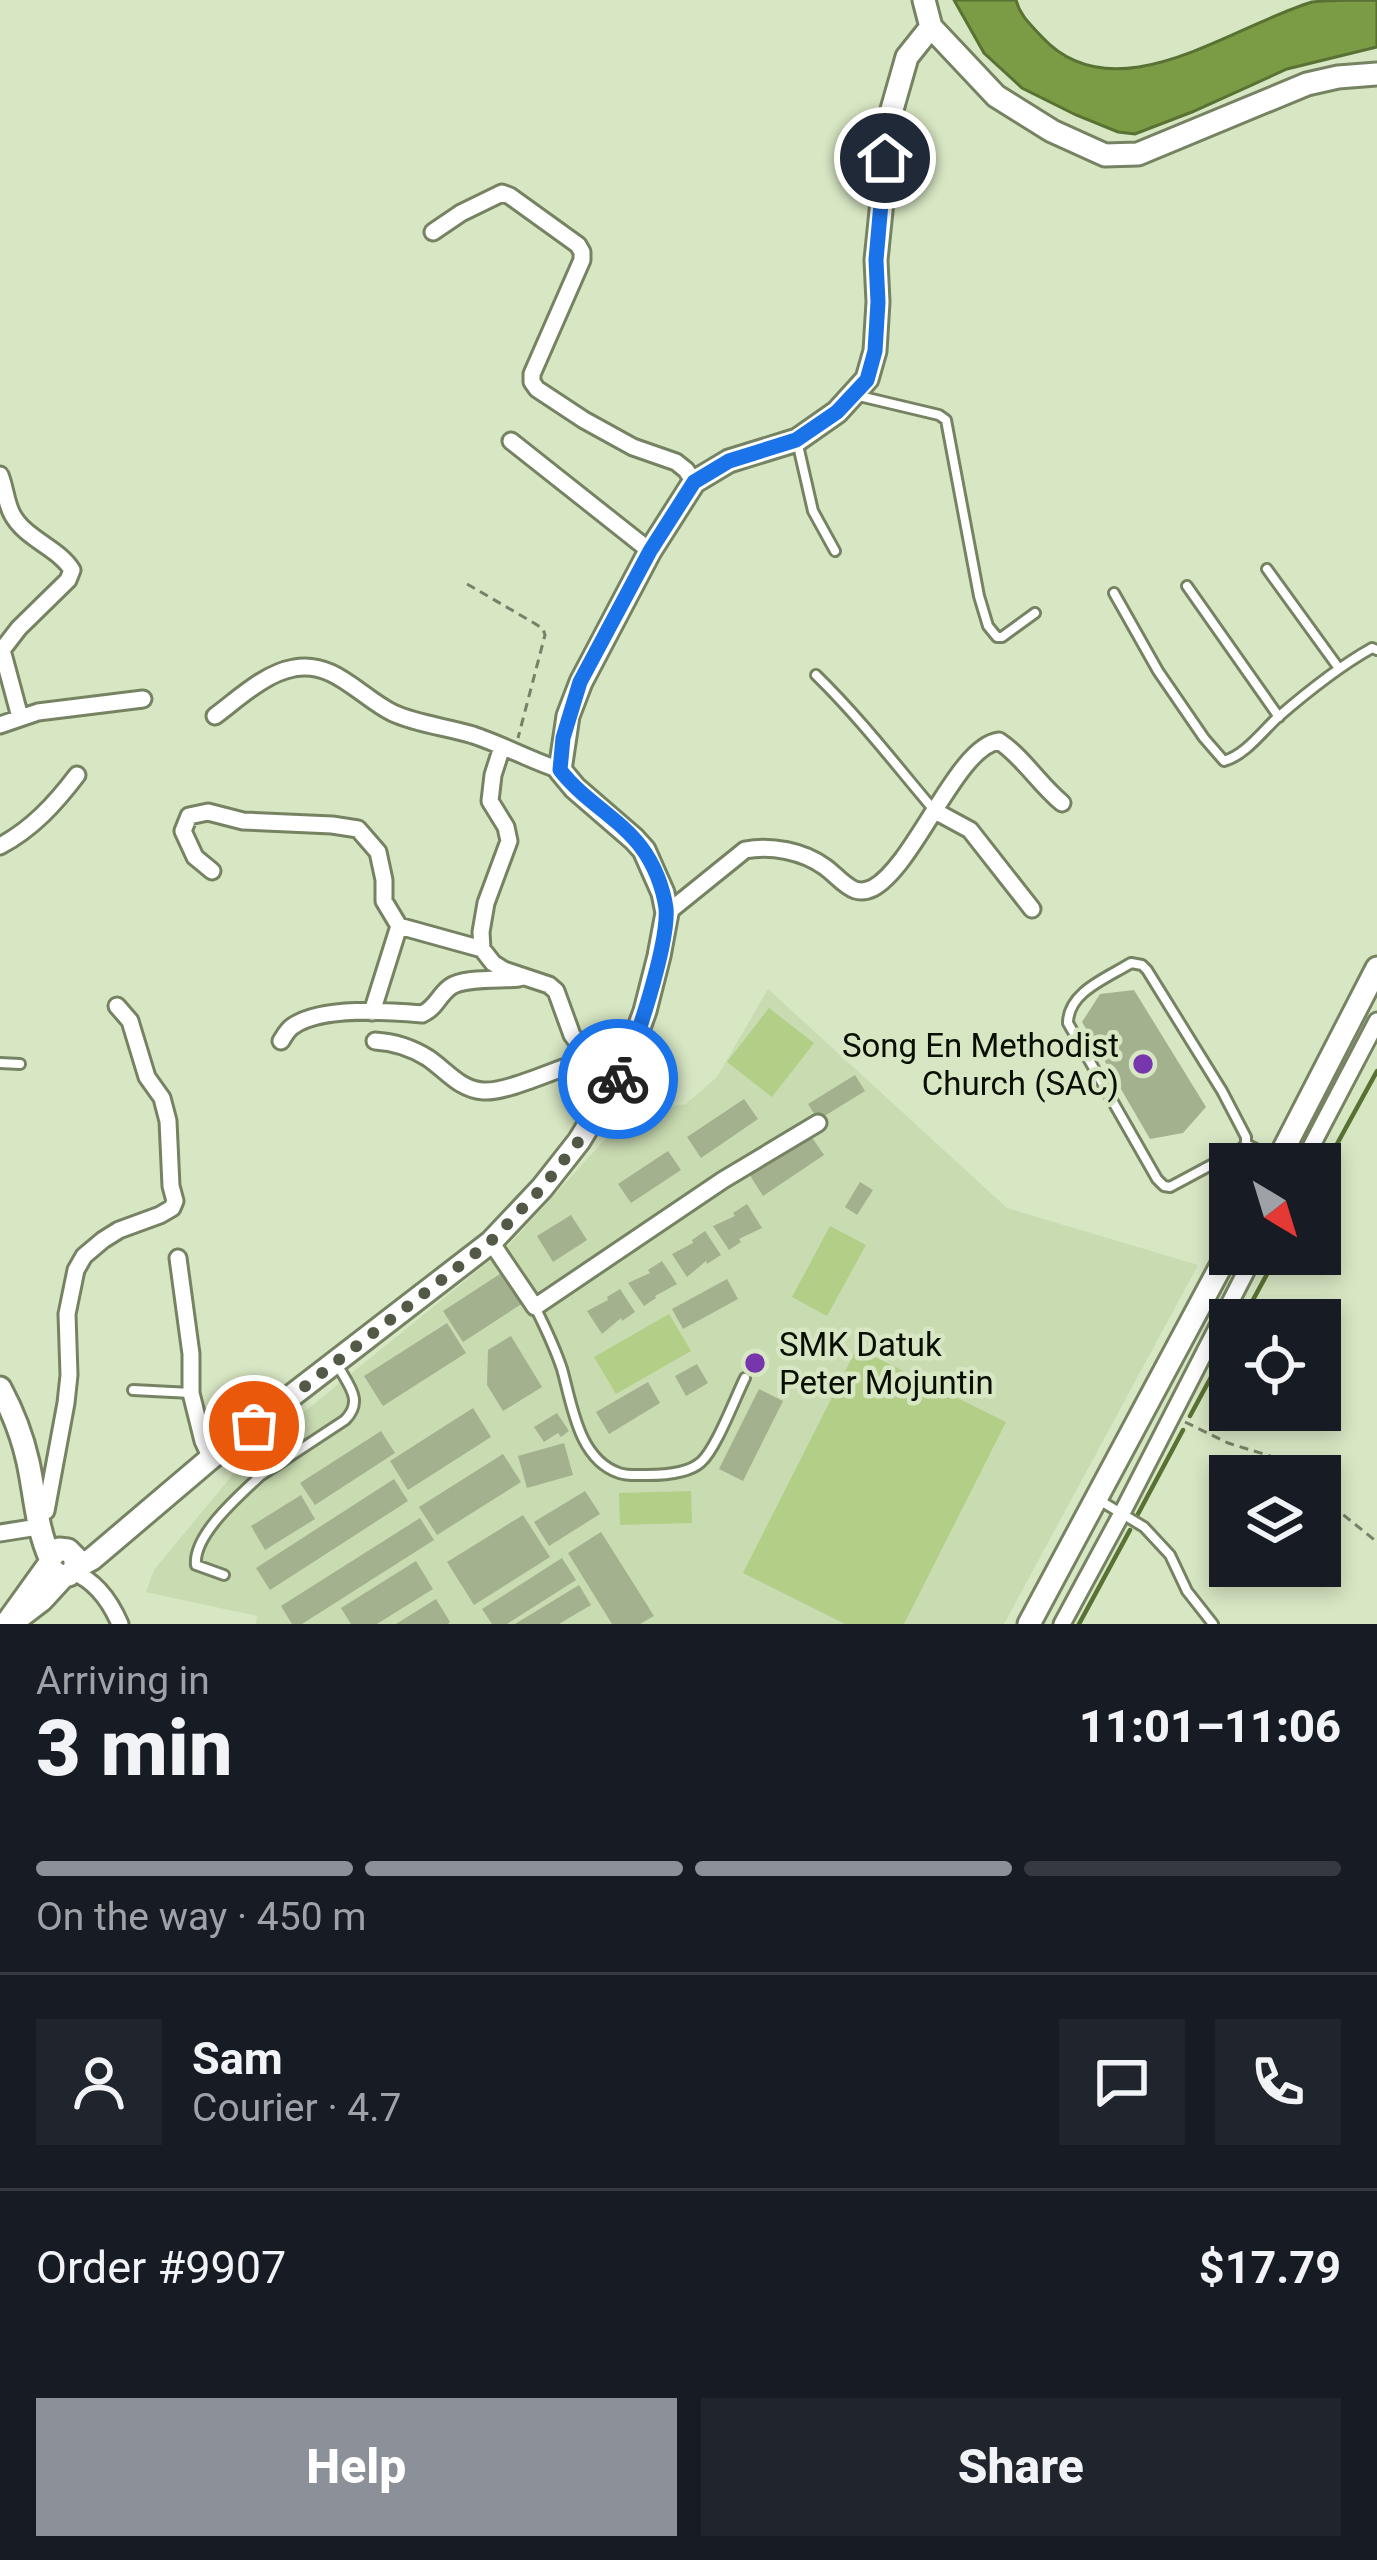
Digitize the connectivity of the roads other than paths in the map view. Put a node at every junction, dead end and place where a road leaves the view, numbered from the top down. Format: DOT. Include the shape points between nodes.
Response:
graph roads {
  1 [pos="924,0"];
  2 [pos="931,27"];
  3 [pos="1377,74"];
  4 [pos="433,232"];
  5 [pos="854,394"];
  6 [pos="796,440"];
  7 [pos="511,441"];
  8 [pos="685,472"];
  9 [pos="0,475"];
  10 [pos="640,544"];
  11 [pos="835,551"];
  12 [pos="1267,569"];
  13 [pos="1187,586"];
  14 [pos="1114,593"];
  15 [pos="1035,613"];
  16 [pos="1377,650"];
  17 [pos="1338,667"];
  18 [pos="816,675"];
  19 [pos="143,699"];
  20 [pos="215,716"];
  21 [pos="1279,717"];
  22 [pos="20,718"];
  23 [pos="0,725"];
  24 [pos="514,751"];
  25 [pos="553,767"];
  26 [pos="77,775"];
  27 [pos="1062,803"];
  28 [pos="935,811"];
  29 [pos="0,846"];
  30 [pos="212,871"];
  31 [pos="1032,909"];
  32 [pos="667,914"];
  33 [pos="399,926"];
  34 [pos="482,949"];
  35 [pos="1377,968"];
  36 [pos="522,978"];
  37 [pos="1370,996"];
  38 [pos="117,1006"];
  39 [pos="372,1012"];
  40 [pos="1377,1021"];
  41 [pos="281,1041"];
  42 [pos="375,1041"];
  43 [pos="590,1059"];
  44 [pos="0,1063"];
  45 [pos="20,1064"];
  46 [pos="626,1066"];
  47 [pos="818,1123"];
  48 [pos="1288,1143"];
  49 [pos="1313,1143"];
  50 [pos="1246,1144"];
  51 [pos="490,1242"];
  52 [pos="178,1258"];
  53 [pos="1216,1275"];
  54 [pos="1244,1275"];
  55 [pos="535,1307"];
  56 [pos="335,1363"];
  57 [pos="745,1378"];
  58 [pos="0,1388"];
  59 [pos="133,1390"];
  60 [pos="191,1393"];
  61 [pos="219,1452"];
  62 [pos="260,1476"];
  63 [pos="1096,1499"];
  64 [pos="40,1513"];
  65 [pos="1121,1515"];
  66 [pos="0,1533"];
  67 [pos="63,1562"];
  68 [pos="224,1575"];
  69 [pos="8,1624"];
  70 [pos="120,1624"];
  71 [pos="1029,1624"];
  72 [pos="1061,1624"];
  73 [pos="1213,1624"];
  1 -- 2 [label="street"];
  2 -- 3 [label="street" via="996,96 1105,155 1138,154 1306,84"];
  2 -- 5 [label="street" via="907,58 891,113 875,351"];
  4 -- 8 [label="street" via="502,193 578,245 582,260 532,382 584,420"];
  5 -- 6 [label="street"];
  5 -- 15 [label="lane" via="946,420 988,626 1002,637"];
  6 -- 8 [label="street"];
  6 -- 11 [label="lane" via="813,511"];
  7 -- 10 [label="street"];
  8 -- 10 [label="street"];
  9 -- 22 [label="street" via="12,514 72,570 2,650"];
  10 -- 25 [label="street"];
  12 -- 17 [label="lane"];
  13 -- 21 [label="lane"];
  14 -- 21 [label="lane" via="1217,756 1231,760"];
  16 -- 17 [label="lane"];
  17 -- 21 [label="lane"];
  18 -- 28 [label="lane"];
  19 -- 22 [label="street"];
  20 -- 24 [label="street" via="282,671 316,667 392,712"];
  22 -- 23 [label="street"];
  24 -- 25 [label="street"];
  24 -- 34 [label="street" via="494,776 490,801 509,841 486,903"];
  25 -- 32 [label="street" via="644,850"];
  26 -- 29 [label="street" via="34,823"];
  27 -- 28 [label="street" via="999,741 980,748"];
  28 -- 31 [label="street" via="970,830"];
  28 -- 32 [label="street" via="871,890 856,890 810,859 755,848"];
  30 -- 33 [label="street" via="183,831 198,812 358,829 378,852 384,901"];
  32 -- 46 [label="street"];
  33 -- 34 [label="street"];
  33 -- 39 [label="street"];
  34 -- 36 [label="street"];
  35 -- 37 [label="street"];
  36 -- 39 [label="street" via="458,982 422,1014"];
  36 -- 43 [label="street" via="556,991"];
  37 -- 48 [label="street"];
  38 -- 64 [label="street" via="162,1098 175,1202 103,1240 76,1270 66,1403"];
  39 -- 41 [label="street" via="312,1018"];
  40 -- 49 [label="street"];
  42 -- 43 [label="street" via="413,1050 477,1090"];
  43 -- 46 [label="street"];
  44 -- 45 [label="lane"];
  46 -- 51 [label="street" via="579,1141"];
  47 -- 55 [label="street"];
  50 -- 50 [label="lane" via="1164,1186 1068,1023 1072,1003 1131,963 1142,965"];
  51 -- 55 [label="street"];
  51 -- 56 [label="street"];
  52 -- 60 [label="street"];
  53 -- 63 [label="street"];
  54 -- 65 [label="street"];
  55 -- 57 [label="lane" via="587,1445 622,1474 661,1475 701,1463"];
  56 -- 61 [label="street"];
  56 -- 62 [label="lane" via="356,1401 353,1412"];
  58 -- 64 [label="street"];
  59 -- 60 [label="lane"];
  60 -- 61 [label="street" via="203,1442"];
  61 -- 62 [label="lane"];
  61 -- 67 [label="street" via="92,1559"];
  62 -- 68 [label="lane" via="221,1514 196,1555 196,1565"];
  63 -- 65 [label="lane"];
  63 -- 71 [label="street"];
  64 -- 66 [label="street"];
  64 -- 67 [label="street"];
  65 -- 72 [label="street"];
  65 -- 73 [label="lane" via="1144,1526 1170,1555"];
  67 -- 69 [label="street" via="41,1600"];
  67 -- 70 [label="street" via="88,1578"];
}
